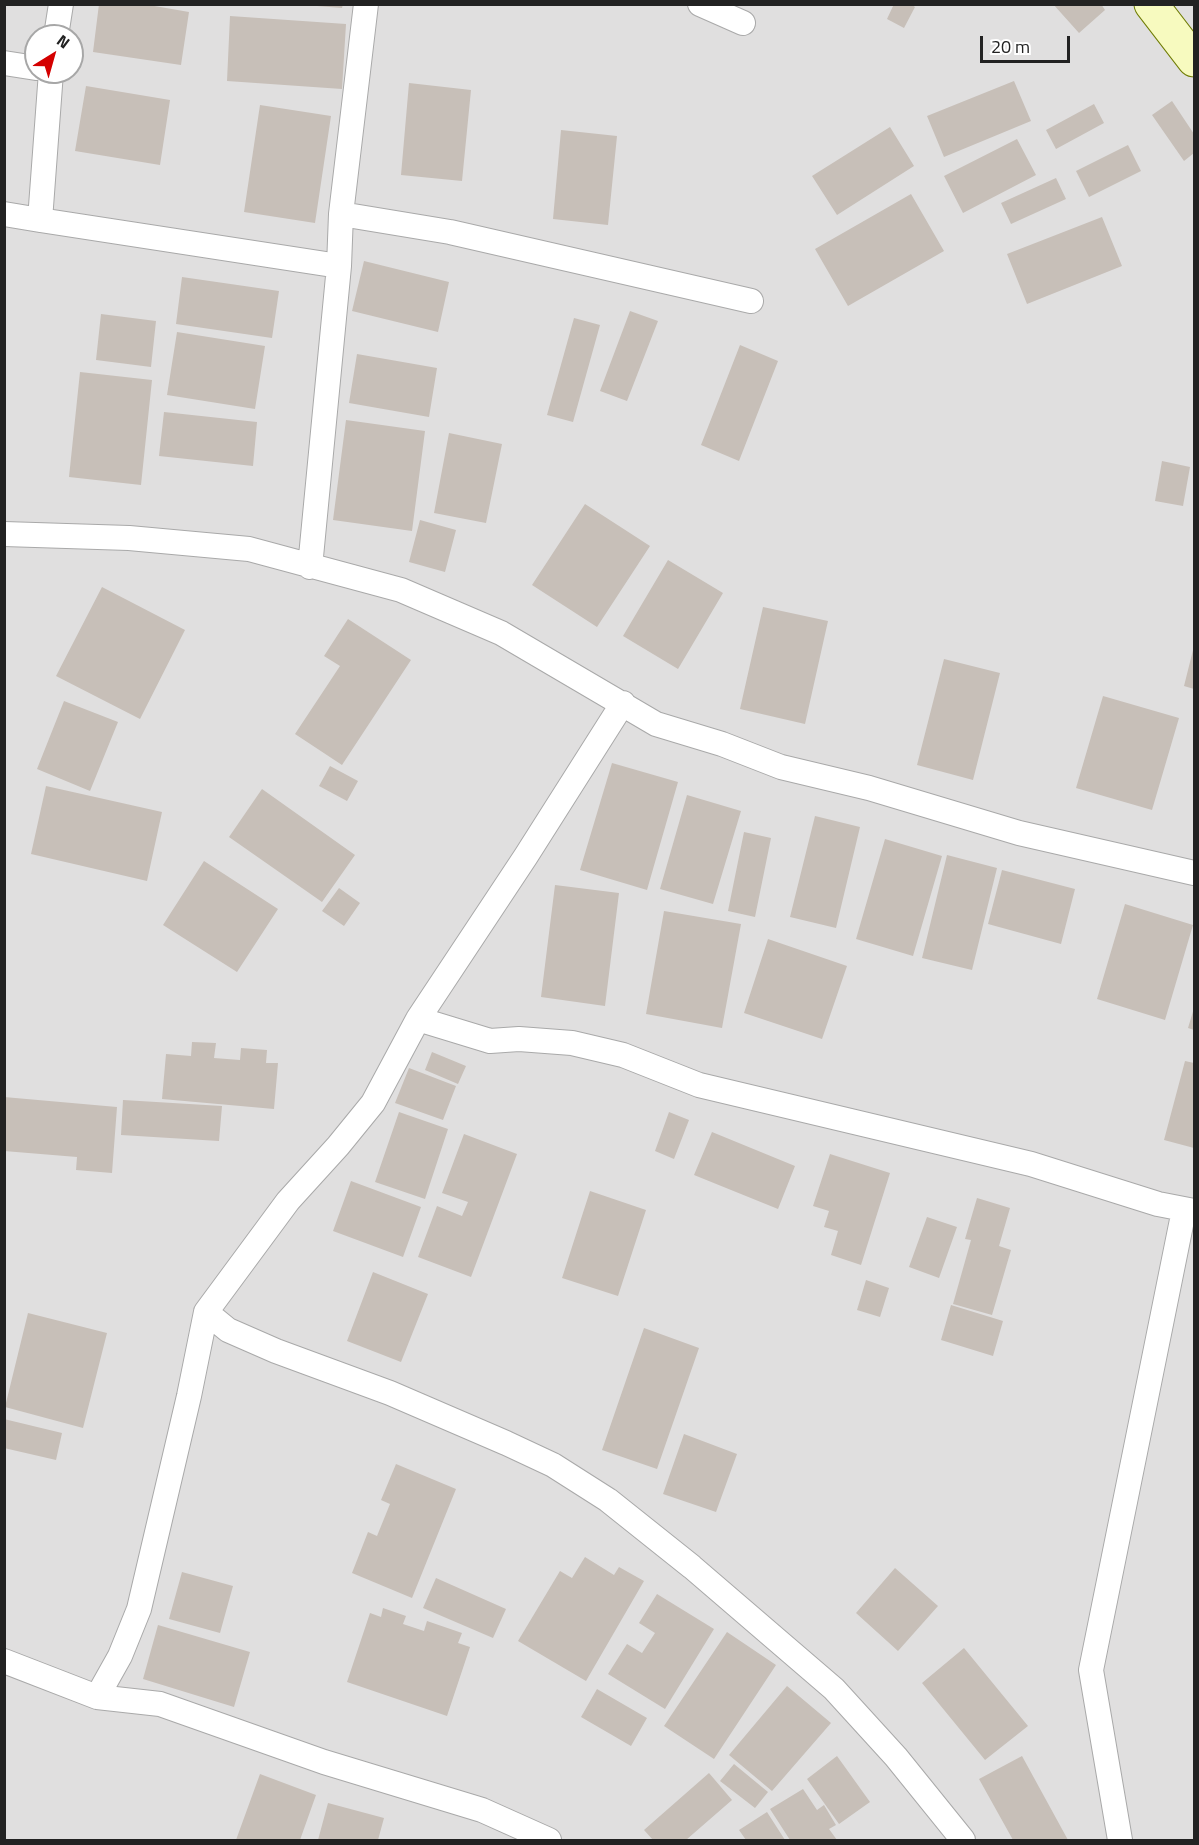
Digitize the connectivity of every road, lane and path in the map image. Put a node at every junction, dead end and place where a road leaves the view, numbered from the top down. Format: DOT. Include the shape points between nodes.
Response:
graph roads {
  1 [pos="61,4"];
  2 [pos="366,4"];
  3 [pos="700,4"];
  4 [pos="1151,4"];
  5 [pos="743,23"];
  6 [pos="58,24"];
  7 [pos="1194,60"];
  8 [pos="4,63"];
  9 [pos="24,66"];
  10 [pos="50,84"];
  11 [pos="4,214"];
  12 [pos="341,214"];
  13 [pos="40,220"];
  14 [pos="339,266"];
  15 [pos="751,301"];
  16 [pos="4,534"];
  17 [pos="310,567"];
  18 [pos="623,703"];
  19 [pos="1194,873"];
  20 [pos="418,1019"];
  21 [pos="1189,1211"];
  22 [pos="206,1312"];
  23 [pos="4,1661"];
  24 [pos="97,1696"];
  25 [pos="549,1840"];
  26 [pos="963,1840"];
  27 [pos="1120,1840"];
  1 -- 6 [label="street"];
  2 -- 12 [label="street"];
  3 -- 5 [label="street"];
  4 -- 7 [label="main road"];
  8 -- 9 [label="street"];
  10 -- 13 [label="street"];
  11 -- 13 [label="street"];
  12 -- 14 [label="street"];
  12 -- 15 [label="street" via="450,232"];
  13 -- 14 [label="street"];
  14 -- 17 [label="street"];
  16 -- 17 [label="street" via="129,538 249,549"];
  17 -- 18 [label="street" via="401,590 481,624"];
  18 -- 19 [label="street" via="656,724 780,767 869,788 1019,833"];
  18 -- 20 [label="street"];
  20 -- 21 [label="street" via="490,1041 573,1043 623,1054 699,1085 1031,1164"];
  20 -- 22 [label="street" via="373,1103 288,1201"];
  21 -- 27 [label="street" via="1092,1670"];
  22 -- 24 [label="street" via="139,1609 120,1656"];
  22 -- 26 [label="street" via="228,1330 276,1351 390,1393 506,1443 553,1465 608,1500 834,1689"];
  23 -- 24 [label="street"];
  24 -- 25 [label="street" via="160,1704 324,1762 482,1810"];
}
